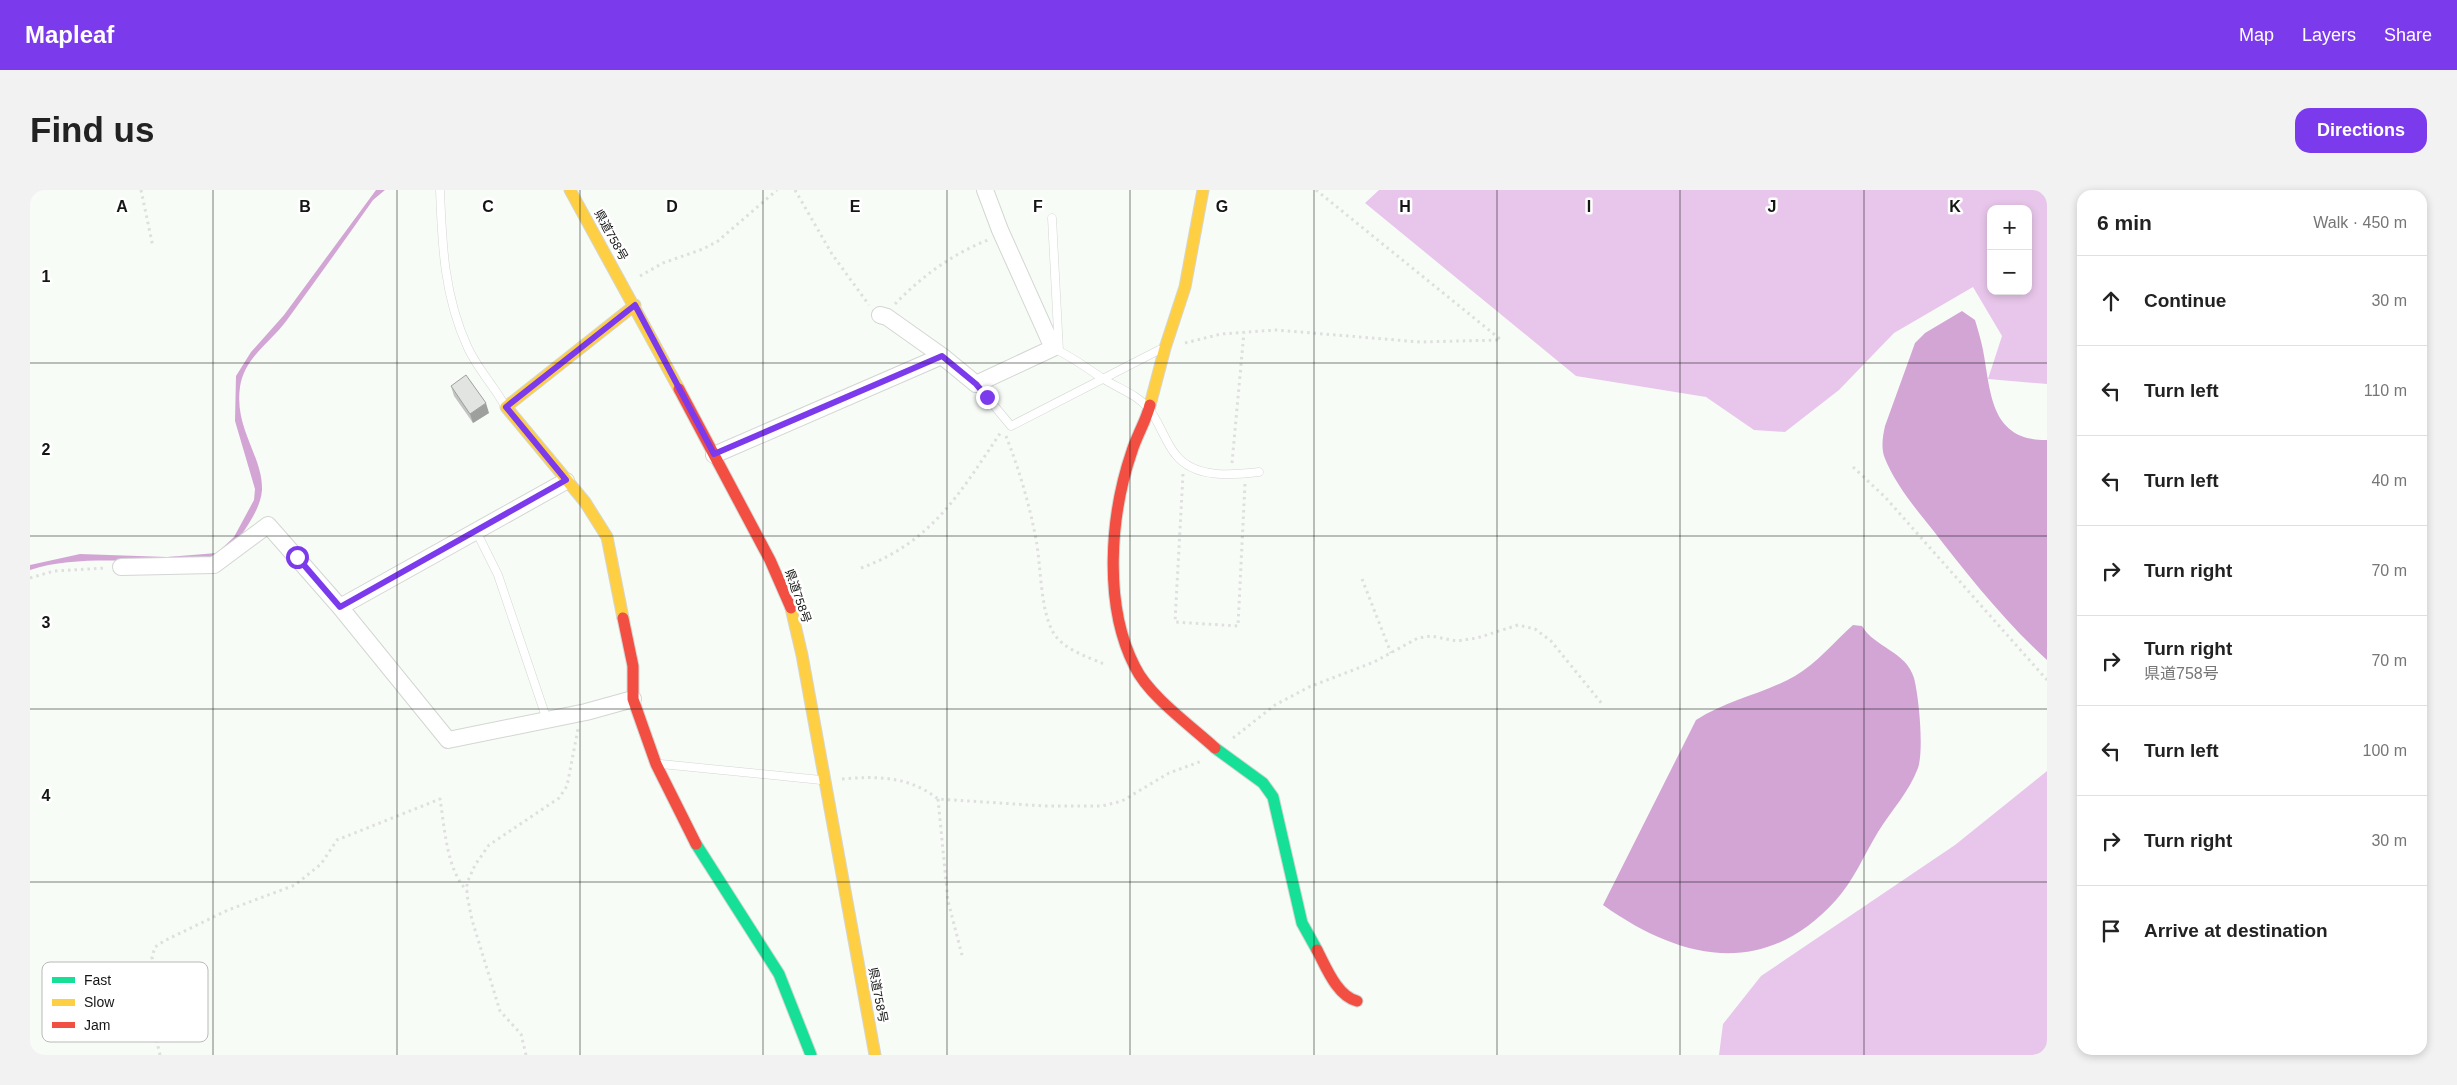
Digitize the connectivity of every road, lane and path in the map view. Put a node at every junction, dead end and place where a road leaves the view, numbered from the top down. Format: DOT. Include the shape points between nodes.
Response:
graph roads {
  1 [pos="141,190"];
  2 [pos="440,190"];
  3 [pos="570,190"];
  4 [pos="777,190"];
  5 [pos="795,190"];
  6 [pos="985,190"];
  7 [pos="1203,190"];
  8 [pos="1316,190"];
  9 [pos="1052,218"];
  10 [pos="1002,235"];
  11 [pos="153,247"];
  12 [pos="639,276"];
  13 [pos="635,305"];
  14 [pos="884,316"];
  15 [pos="1244,332"];
  16 [pos="1165,348"];
  17 [pos="1056,350"];
  18 [pos="942,356"];
  19 [pos="1102,378"];
  20 [pos="976,384"];
  21 [pos="506,407"];
  22 [pos="1149,409"];
  23 [pos="714,454"];
  24 [pos="1183,461"];
  25 [pos="1852,467"];
  26 [pos="1259,472"];
  27 [pos="1246,474"];
  28 [pos="1231,476"];
  29 [pos="566,480"];
  30 [pos="476,531"];
  31 [pos="121,567"];
  32 [pos="861,568"];
  33 [pos="30,578"];
  34 [pos="1362,579"];
  35 [pos="340,607"];
  36 [pos="1391,653"];
  37 [pos="1104,664"];
  38 [pos="2047,680"];
  39 [pos="633,699"];
  40 [pos="1603,705"];
  41 [pos="586,712"];
  42 [pos="547,720"];
  43 [pos="1218,750"];
  44 [pos="656,764"];
  45 [pos="824,780"];
  46 [pos="938,799"];
  47 [pos="467,891"];
  48 [pos="963,959"];
  49 [pos="153,962"];
  50 [pos="1358,1000"];
  51 [pos="157,1042"];
  52 [pos="160,1055"];
  53 [pos="526,1055"];
  54 [pos="811,1055"];
  55 [pos="875,1055"];
  1 -- 11 [label="path"];
  2 -- 21 [label="lane" via="442,257 450,297 468,348"];
  3 -- 13 [label="street, 県道758号"];
  4 -- 12 [label="path" via="718,241"];
  5 -- 14 [label="path" via="832,254 873,311"];
  6 -- 10 [label="street"];
  7 -- 16 [label="street" via="1185,287"];
  8 -- 15 [label="path" via="1500,340 1420,342 1276,330"];
  9 -- 17 [label="lane"];
  10 -- 14 [label="path" via="975,245 915,283"];
  10 -- 17 [label="street"];
  13 -- 21 [label="street"];
  13 -- 23 [label="street, 県道758号"];
  14 -- 18 [label="street"];
  15 -- 16 [label="path" via="1221,334"];
  15 -- 28 [label="path"];
  16 -- 19 [label="lane"];
  16 -- 22 [label="street"];
  17 -- 19 [label="lane" via="1074,358"];
  17 -- 20 [label="street"];
  18 -- 20 [label="street"];
  18 -- 23 [label="street"];
  19 -- 20 [label="lane" via="1011,426"];
  19 -- 22 [label="lane" via="1131,394"];
  21 -- 29 [label="street"];
  22 -- 24 [label="lane" via="1177,457"];
  22 -- 43 [label="street" via="1132,451 1117,508 1113,588 1122,632 1135,668 1162,701"];
  23 -- 45 [label="street, 県道758号" via="770,560 790,606"];
  24 -- 27 [label="path" via="1175,622 1238,626"];
  24 -- 28 [label="lane" via="1196,469"];
  25 -- 38 [label="path" via="1885,497"];
  26 -- 27 [label="lane"];
  27 -- 28 [label="lane"];
  29 -- 30 [label="street"];
  29 -- 39 [label="street" via="585,502 607,537 633,666"];
  30 -- 35 [label="street"];
  30 -- 42 [label="lane" via="498,575"];
  31 -- 33 [label="path" via="54,571"];
  31 -- 35 [label="street" via="214,565 268,525"];
  32 -- 37 [label="path" via="887,558 924,532 951,505 1003,430 1024,486 1036,540 1042,594 1053,633 1070,649"];
  34 -- 36 [label="path"];
  35 -- 42 [label="street" via="448,740"];
  36 -- 40 [label="path" via="1418,638 1431,636 1456,641 1518,626 1535,629 1551,641"];
  36 -- 43 [label="path" via="1309,687 1275,706"];
  39 -- 41 [label="street"];
  39 -- 44 [label="street"];
  41 -- 42 [label="street"];
  41 -- 47 [label="path" via="577,731 568,786 559,798 488,845 475,865"];
  43 -- 46 [label="path" via="1201,761 1169,773 1122,801 1102,806"];
  43 -- 50 [label="street" via="1263,782 1273,798 1302,923 1334,982 1349,999"];
  44 -- 45 [label="lane"];
  44 -- 54 [label="street" via="702,856 779,974"];
  45 -- 46 [label="path" via="878,776 928,790"];
  45 -- 55 [label="street, 県道758号"];
  46 -- 48 [label="path" via="948,901"];
  47 -- 49 [label="path" via="450,859 440,799 338,840 316,869 296,885 228,910 164,941 155,947"];
  47 -- 53 [label="path" via="472,920 500,1011 521,1034"];
  51 -- 52 [label="path"];
}
